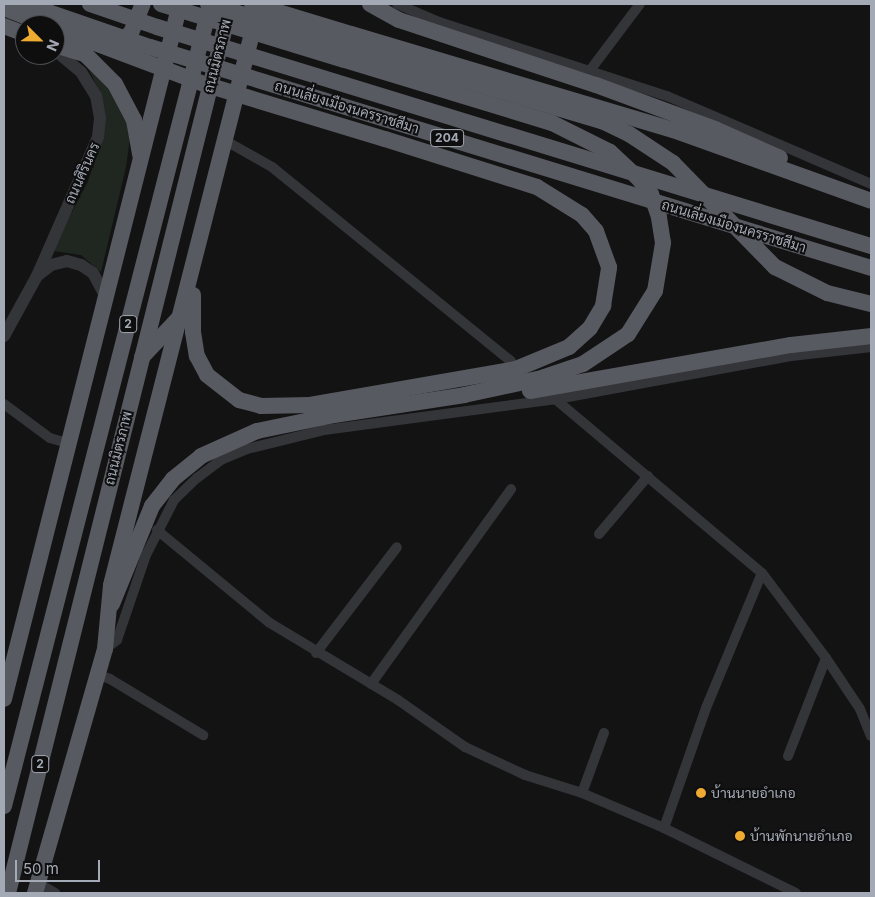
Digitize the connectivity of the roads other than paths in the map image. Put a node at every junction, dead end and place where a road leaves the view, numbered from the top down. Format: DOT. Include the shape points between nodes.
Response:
graph roads {
  1 [pos="90,4"];
  2 [pos="143,4"];
  3 [pos="161,4"];
  4 [pos="180,4"];
  5 [pos="209,4"];
  6 [pos="230,4"];
  7 [pos="252,4"];
  8 [pos="260,4"];
  9 [pos="370,4"];
  10 [pos="397,4"];
  11 [pos="640,4"];
  12 [pos="15,9"];
  13 [pos="27,15"];
  14 [pos="65,32"];
  15 [pos="348,47"];
  16 [pos="65,48"];
  17 [pos="85,54"];
  18 [pos="65,58"];
  19 [pos="590,69"];
  20 [pos="226,141"];
  21 [pos="141,160"];
  22 [pos="869,194"];
  23 [pos="871,246"];
  24 [pos="871,268"];
  25 [pos="37,276"];
  26 [pos="191,278"];
  27 [pos="105,296"];
  28 [pos="871,304"];
  29 [pos="181,315"];
  30 [pos="4,336"];
  31 [pos="871,336"];
  32 [pos="871,347"];
  33 [pos="140,359"];
  34 [pos="511,359"];
  35 [pos="464,395"];
  36 [pos="554,397"];
  37 [pos="4,404"];
  38 [pos="67,443"];
  39 [pos="648,476"];
  40 [pos="511,489"];
  41 [pos="157,530"];
  42 [pos="599,534"];
  43 [pos="397,547"];
  44 [pos="762,573"];
  45 [pos="112,604"];
  46 [pos="105,649"];
  47 [pos="316,653"];
  48 [pos="826,658"];
  49 [pos="98,675"];
  50 [pos="371,684"];
  51 [pos="4,699"];
  52 [pos="860,710"];
  53 [pos="871,712"];
  54 [pos="604,733"];
  55 [pos="203,735"];
  56 [pos="871,736"];
  57 [pos="788,756"];
  58 [pos="582,794"];
  59 [pos="4,806"];
  60 [pos="664,828"];
  61 [pos="36,888"];
  62 [pos="8,893"];
  63 [pos="55,893"];
  64 [pos="796,893"];
  1 -- 23 [label="highway, ถนนเลี่ยงเมืองนครราชสีมา / 204, bridge"];
  2 -- 17 [label="highway" via="131,33 120,44"];
  3 -- 15 [label="highway, bridge"];
  4 -- 21 [label="highway"];
  5 -- 15 [label="highway, bridge"];
  5 -- 59 [label="highway, ถนนมิตรภาพ / 2"];
  6 -- 33 [label="highway, ถนนมิตรภาพ / 2"];
  7 -- 15 [label="highway, bridge"];
  8 -- 20 [label="highway"];
  9 -- 22 [label="highway" via="435,34 715,129"];
  10 -- 19 [label="street" via="439,22"];
  11 -- 19 [label="street"];
  12 -- 13 [label="highway"];
  12 -- 24 [label="highway, ถนนเลี่ยงเมืองนครราชสีมา / 204, bridge" via="150,47"];
  14 -- 26 [label="highway, bridge" via="207,85 537,187 582,215 596,231 609,267 603,306 590,328 569,347 516,369 310,406 260,406 239,400 207,375 197,356 193,332"];
  15 -- 22 [label="highway" via="673,130"];
  15 -- 28 [label="highway" via="602,121 629,134 673,163 775,267 827,293"];
  15 -- 35 [label="highway" via="583,136 610,152 637,176 651,194 659,217 663,243 655,291 628,334 583,364 538,379"];
  16 -- 17 [label="highway"];
  17 -- 21 [label="highway" via="115,84 126,102 134,120"];
  18 -- 25 [label="street, ถนนศิรินคร" via="81,72 96,96 100,118 98,137"];
  19 -- 22 [label="street" via="721,117"];
  20 -- 26 [label="highway"];
  20 -- 34 [label="street" via="272,167"];
  21 -- 27 [label="highway"];
  25 -- 27 [label="street, ถนนศิรินคร" via="51,264 67,261 93,273"];
  25 -- 30 [label="street, ถนนศิรินคร"];
  26 -- 29 [label="highway"];
  27 -- 38 [label="highway"];
  29 -- 33 [label="highway"];
  29 -- 45 [label="highway" via="111,585"];
  31 -- 35 [label="highway" via="791,345 476,399"];
  32 -- 36 [label="street" via="791,356"];
  33 -- 62 [label="highway, ถนนมิตรภาพ / 2"];
  35 -- 45 [label="highway" via="285,425 229,441 201,456 173,479 152,506"];
  36 -- 39 [label="street"];
  36 -- 41 [label="street" via="324,430 247,449 221,460 196,478 174,500"];
  37 -- 38 [label="street" via="50,438"];
  38 -- 51 [label="highway"];
  39 -- 42 [label="street"];
  39 -- 44 [label="street"];
  40 -- 50 [label="street"];
  41 -- 46 [label="street" via="117,640"];
  41 -- 47 [label="street" via="227,590"];
  43 -- 47 [label="street"];
  44 -- 48 [label="street"];
  44 -- 60 [label="street" via="706,708"];
  45 -- 46 [label="highway"];
  46 -- 49 [label="highway"];
  47 -- 50 [label="street"];
  48 -- 52 [label="street"];
  48 -- 57 [label="street"];
  49 -- 55 [label="street"];
  49 -- 61 [label="highway"];
  50 -- 58 [label="street" via="465,747 525,776"];
  52 -- 53 [label="street"];
  52 -- 56 [label="street"];
  54 -- 58 [label="street"];
  58 -- 60 [label="street"];
  60 -- 64 [label="street"];
  61 -- 63 [label="street"];
}
